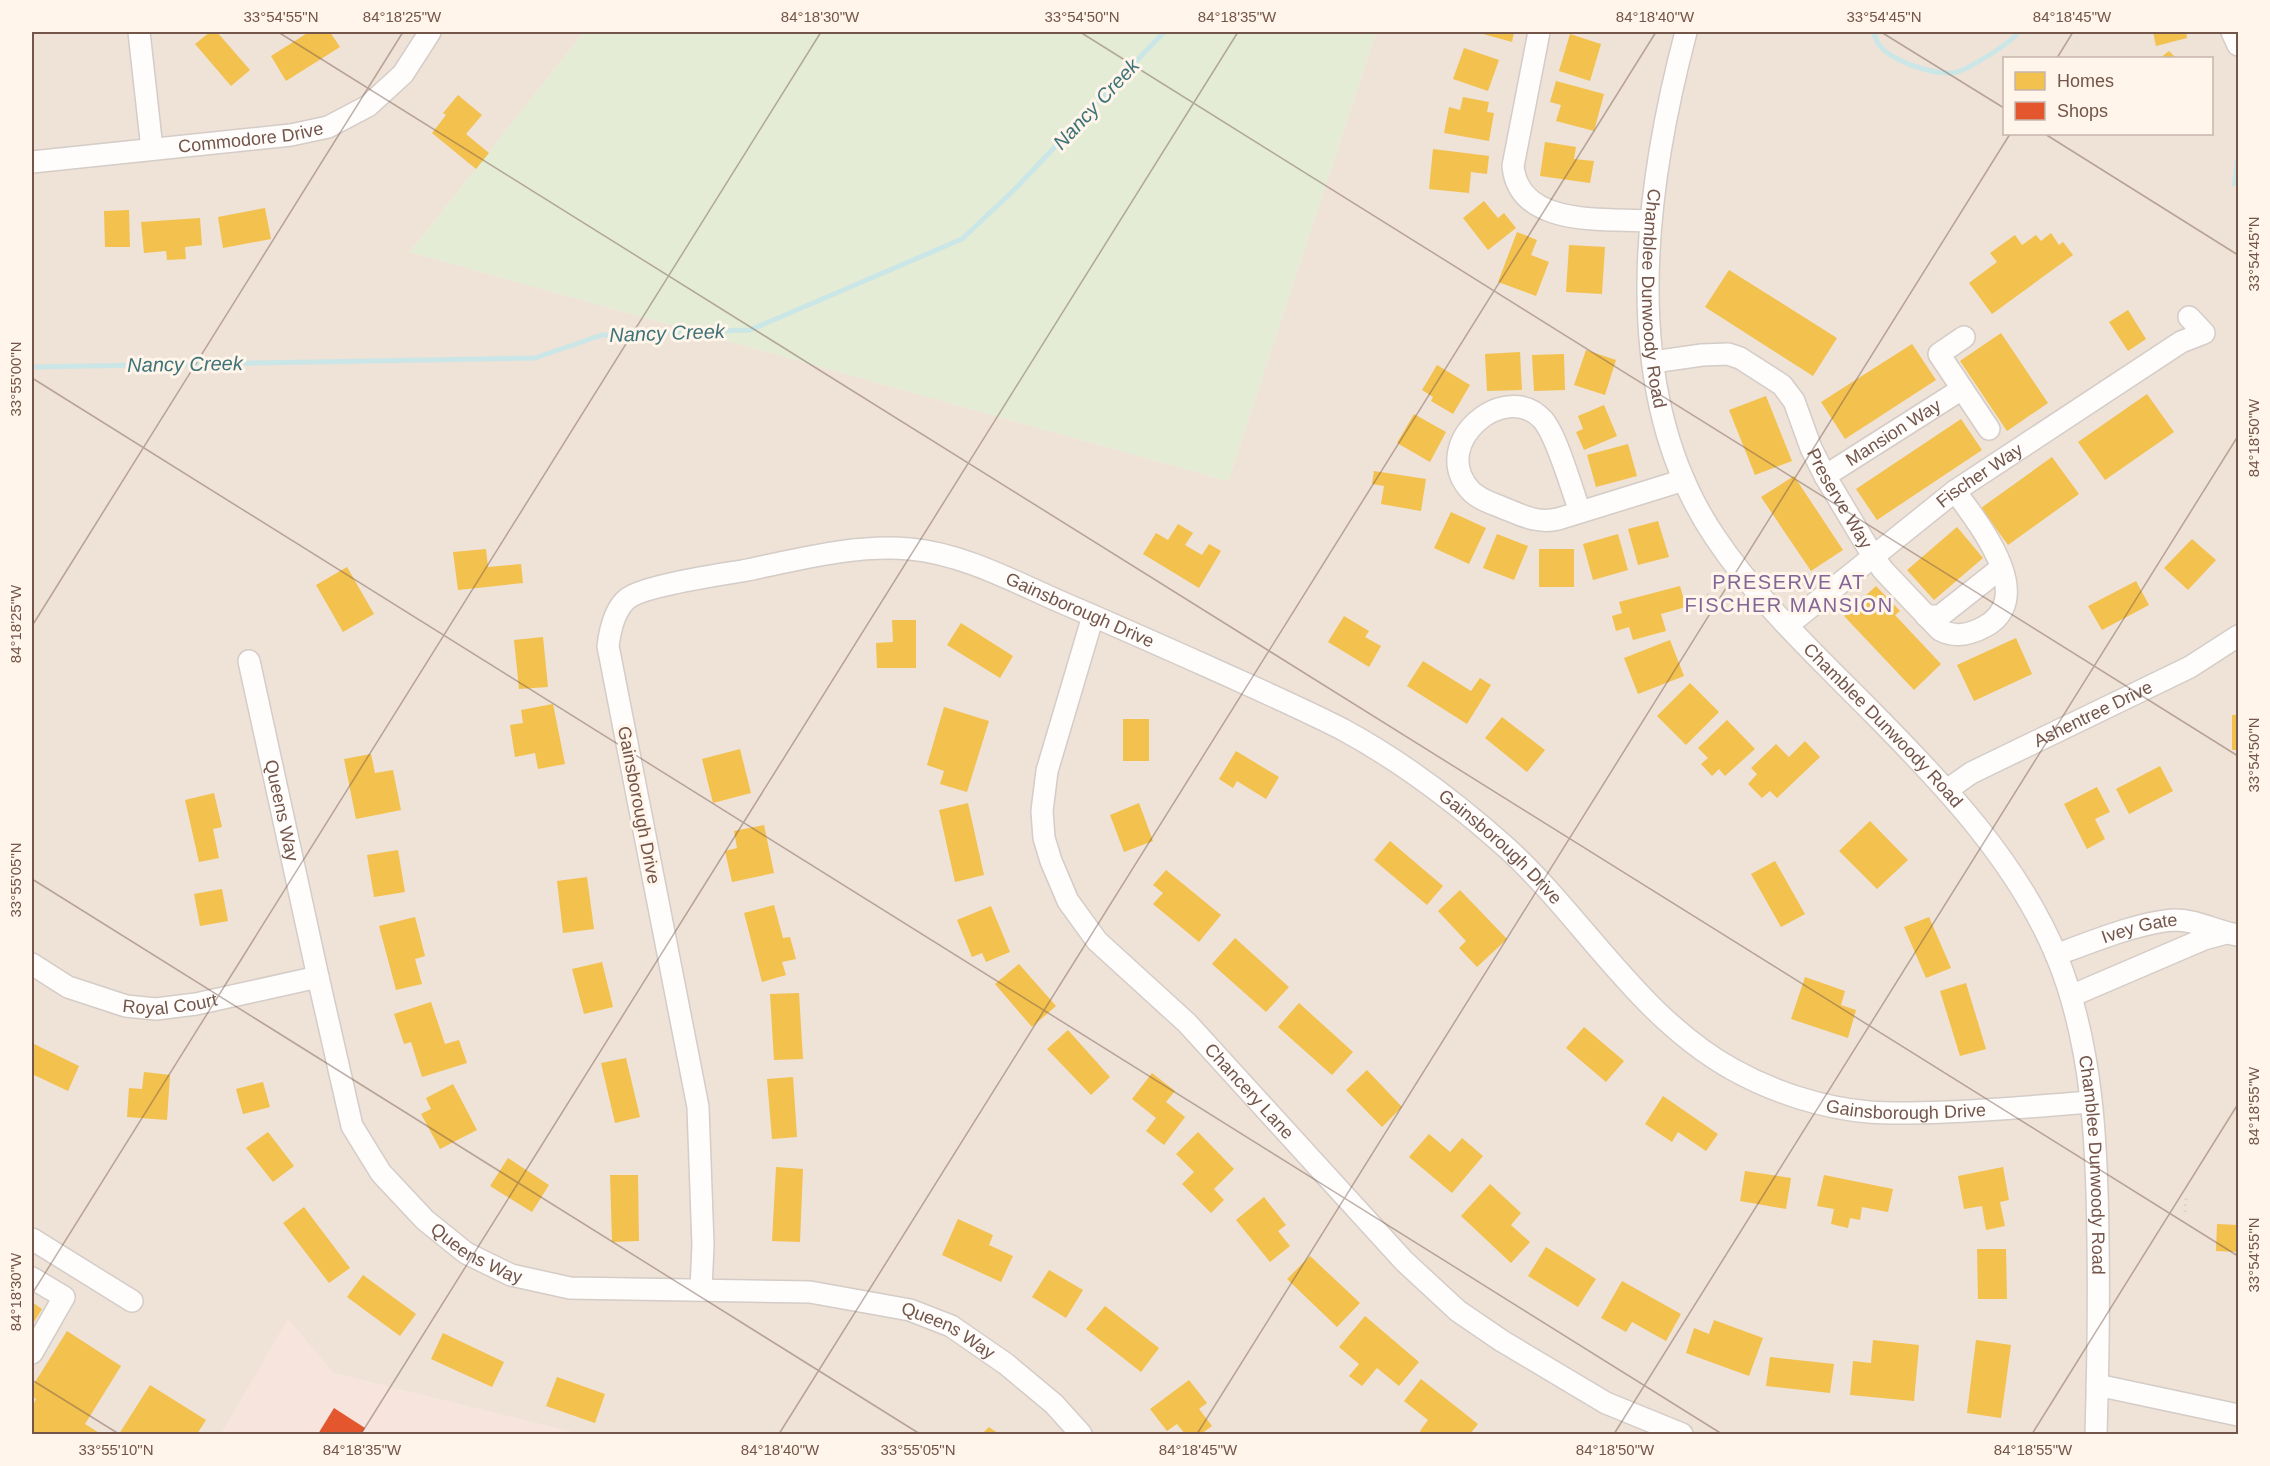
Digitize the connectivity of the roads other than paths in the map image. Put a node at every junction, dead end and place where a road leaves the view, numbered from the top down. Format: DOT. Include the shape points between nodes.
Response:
graph roads {
  1 [pos="139,32"];
  2 [pos="430,32"];
  3 [pos="1539,32"];
  4 [pos="1686,32"];
  5 [pos="2232,32"];
  6 [pos="2238,45"];
  7 [pos="152,149"];
  8 [pos="32,162"];
  9 [pos="1650,221"];
  10 [pos="2188,317"];
  11 [pos="1964,337"];
  12 [pos="1653,362"];
  13 [pos="1962,389"];
  14 [pos="1989,429"];
  15 [pos="1825,476"];
  16 [pos="1684,480"];
  17 [pos="1954,491"];
  18 [pos="1580,512"];
  19 [pos="1873,556"];
  20 [pos="2001,568"];
  21 [pos="1093,616"];
  22 [pos="1926,616"];
  23 [pos="1788,625"];
  24 [pos="2238,636"];
  25 [pos="249,661"];
  26 [pos="1947,790"];
  27 [pos="2150,924"];
  28 [pos="2232,934"];
  29 [pos="2056,955"];
  30 [pos="2162,957"];
  31 [pos="32,964"];
  32 [pos="318,977"];
  33 [pos="2072,996"];
  34 [pos="2090,1102"];
  35 [pos="32,1239"];
  36 [pos="32,1278"];
  37 [pos="701,1289"];
  38 [pos="132,1301"];
  39 [pos="32,1353"];
  40 [pos="2097,1385"];
  41 [pos="2238,1415"];
  42 [pos="1081,1434"];
  43 [pos="1682,1434"];
  44 [pos="2096,1434"];
  1 -- 7 [label="street"];
  2 -- 7 [label="street, Commodore Drive" via="393,85 368,106 328,127 291,135"];
  3 -- 9 [label="street" via="1513,166 1520,192 1552,212"];
  4 -- 9 [label="street, Chamblee Dunwoody Road" via="1663,129"];
  5 -- 6 [label="street"];
  7 -- 8 [label="street, Commodore Drive"];
  9 -- 12 [label="street, Chamblee Dunwoody Road" via="1648,280"];
  10 -- 17 [label="street, Fischer Way" via="2204,333 2181,342"];
  11 -- 13 [label="street" via="1939,354"];
  12 -- 15 [label="street, Preserve Way" via="1728,354 1782,385 1794,401"];
  12 -- 16 [label="street, Chamblee Dunwoody Road" via="1670,445"];
  13 -- 14 [label="street"];
  13 -- 15 [label="street, Mansion Way"];
  15 -- 19 [label="street, Preserve Way"];
  16 -- 18 [label="street"];
  16 -- 23 [label="street, Chamblee Dunwoody Road" via="1727,554"];
  17 -- 19 [label="street, Fischer Way"];
  17 -- 20 [label="street, Preserve Way" via="1988,540"];
  18 -- 18 [label="street" via="1547,522 1535,521 1483,500 1471,491 1458,468 1457,454 1475,422 1486,413 1504,408 1520,408 1542,419 1551,433"];
  19 -- 22 [label="street, Preserve Way"];
  19 -- 23 [label="street, Fischer Way"];
  20 -- 22 [label="street" via="1940,616"];
  20 -- 22 [label="street, Preserve Way" via="2006,602 1988,625 1967,634 1948,634"];
  21 -- 34 [label="street, Gainsborough Drive" via="1267,693 1343,730 1393,760 1507,849 1654,1009 1731,1068 1766,1085 1837,1108 1887,1113"];
  21 -- 37 [label="street, Gainsborough Drive" via="971,565 911,549 858,549 787,562 669,585 633,594 622,603 610,629 608,646 698,1107"];
  21 -- 43 [label="street, Chancery Lane" via="1047,771 1042,811 1044,838 1068,901 1097,941 1187,1023 1389,1245 1458,1311 1606,1403"];
  23 -- 26 [label="street, Chamblee Dunwoody Road"];
  24 -- 26 [label="street, Ashentree Drive" via="2190,667 1971,773"];
  25 -- 32 [label="street, Queens Way"];
  26 -- 29 [label="street, Chamblee Dunwoody Road" via="2007,868 2035,911"];
  27 -- 28 [label="street, Ivey Gate" via="2186,921"];
  27 -- 29 [label="street, Ivey Gate"];
  27 -- 30 [label="street"];
  28 -- 30 [label="street, Ivey Gate" via="2204,939"];
  29 -- 33 [label="street, Chamblee Dunwoody Road"];
  30 -- 33 [label="street, Ivey Gate"];
  31 -- 32 [label="street, Royal Court" via="68,987 126,1006 156,1009"];
  32 -- 37 [label="street, Queens Way" via="352,1126 381,1173 425,1220 466,1252 512,1275 570,1288"];
  33 -- 34 [label="street, Chamblee Dunwoody Road"];
  34 -- 40 [label="street, Chamblee Dunwoody Road" via="2098,1206"];
  35 -- 38 [label="street"];
  36 -- 39 [label="street" via="64,1297"];
  37 -- 42 [label="street, Queens Way" via="810,1292 910,1310 951,1326 1006,1364 1054,1404"];
  40 -- 41 [label="street"];
  40 -- 44 [label="street, Chamblee Dunwoody Road"];
}
